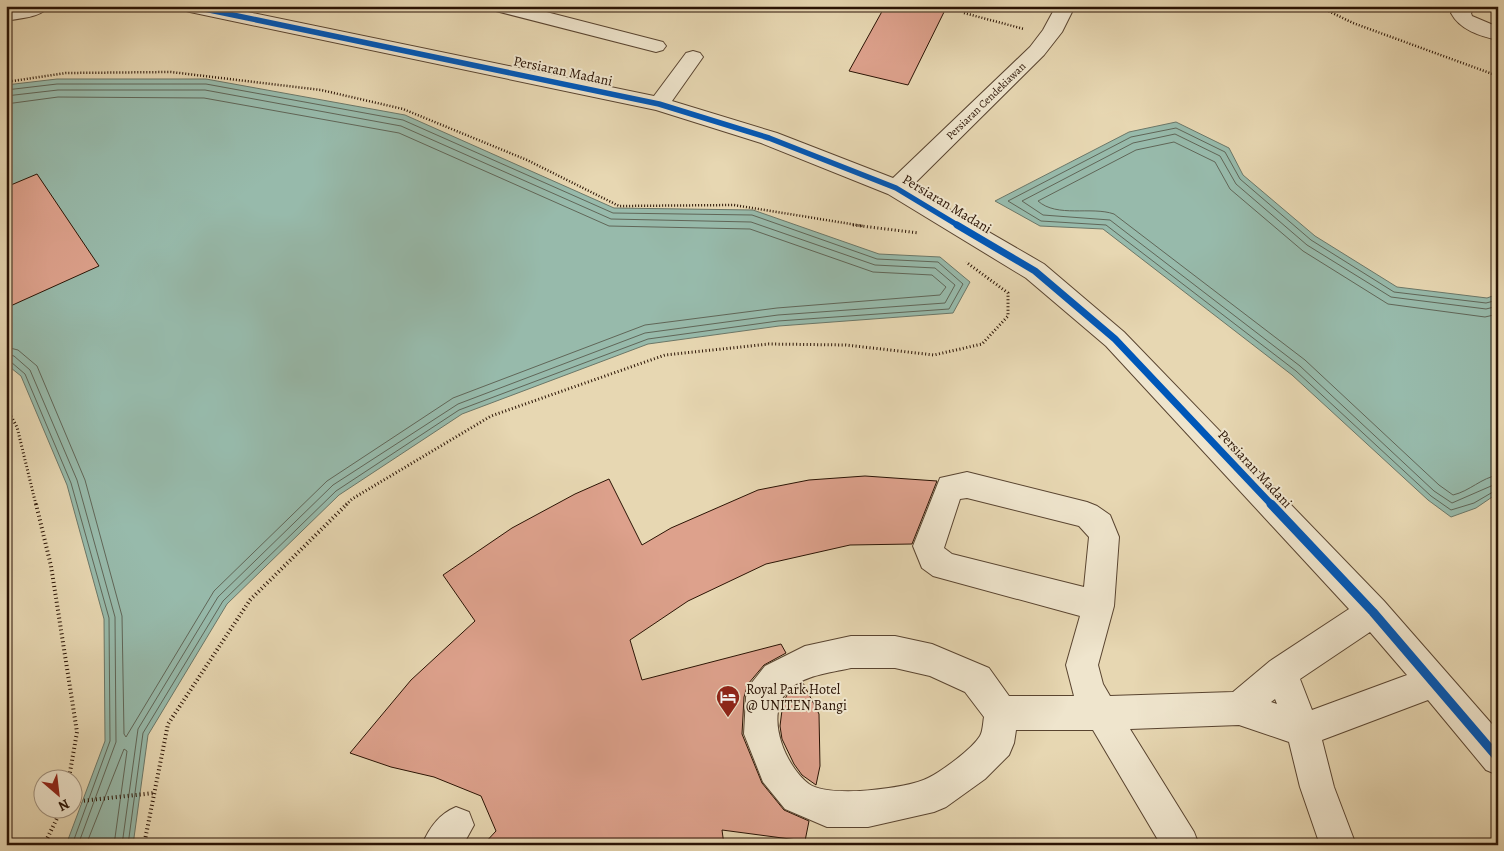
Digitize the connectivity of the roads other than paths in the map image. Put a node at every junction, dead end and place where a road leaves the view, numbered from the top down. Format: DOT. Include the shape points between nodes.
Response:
graph roads {
  1 [pos="190,6"];
  2 [pos="1066,6"];
  3 [pos="502,7"];
  4 [pos="1465,7"];
  5 [pos="33,8"];
  6 [pos="6,15"];
  7 [pos="1498,34"];
  8 [pos="656,46"];
  9 [pos="694,57"];
  10 [pos="659,104"];
  11 [pos="896,188"];
  12 [pos="1098,606"];
  13 [pos="1373,612"];
  14 [pos="1281,672"];
  15 [pos="1434,681"];
  16 [pos="1240,708"];
  17 [pos="1001,713"];
  18 [pos="1101,713"];
  19 [pos="1303,730"];
  20 [pos="1498,758"];
  21 [pos="1181,845"];
  22 [pos="1338,845"];
  1 -- 10 [label="street, Persiaran Madani"];
  2 -- 11 [label="street, Persiaran Cendekiawan" via="1037,51"];
  3 -- 8 [label="street"];
  4 -- 7 [label="street" via="1461,13 1464,19"];
  5 -- 6 [label="street"];
  9 -- 10 [label="street"];
  10 -- 11 [label="street, Persiaran Madani" via="769,138"];
  11 -- 13 [label="street, Persiaran Madani" via="1035,271 1115,338"];
  12 -- 12 [label="street" via="1104,537 1100,525 1087,515 967,485 950,487 928,546 933,558 944,566"];
  12 -- 18 [label="street" via="1082,665 1088,690"];
  13 -- 14 [label="street"];
  13 -- 15 [label="street, Persiaran Madani"];
  14 -- 16 [label="street"];
  14 -- 19 [label="street"];
  15 -- 19 [label="street"];
  15 -- 20 [label="street, Persiaran Madani"];
  16 -- 18 [label="street"];
  16 -- 19 [label="street"];
  17 -- 17 [label="street" via="997,743 973,767 934,795 868,809 827,809 797,797 775,770 761,734 762,697 777,678 805,662 851,652 895,652 932,660 977,680"];
  17 -- 18 [label="street"];
  18 -- 21 [label="street"];
  19 -- 22 [label="street"];
}
